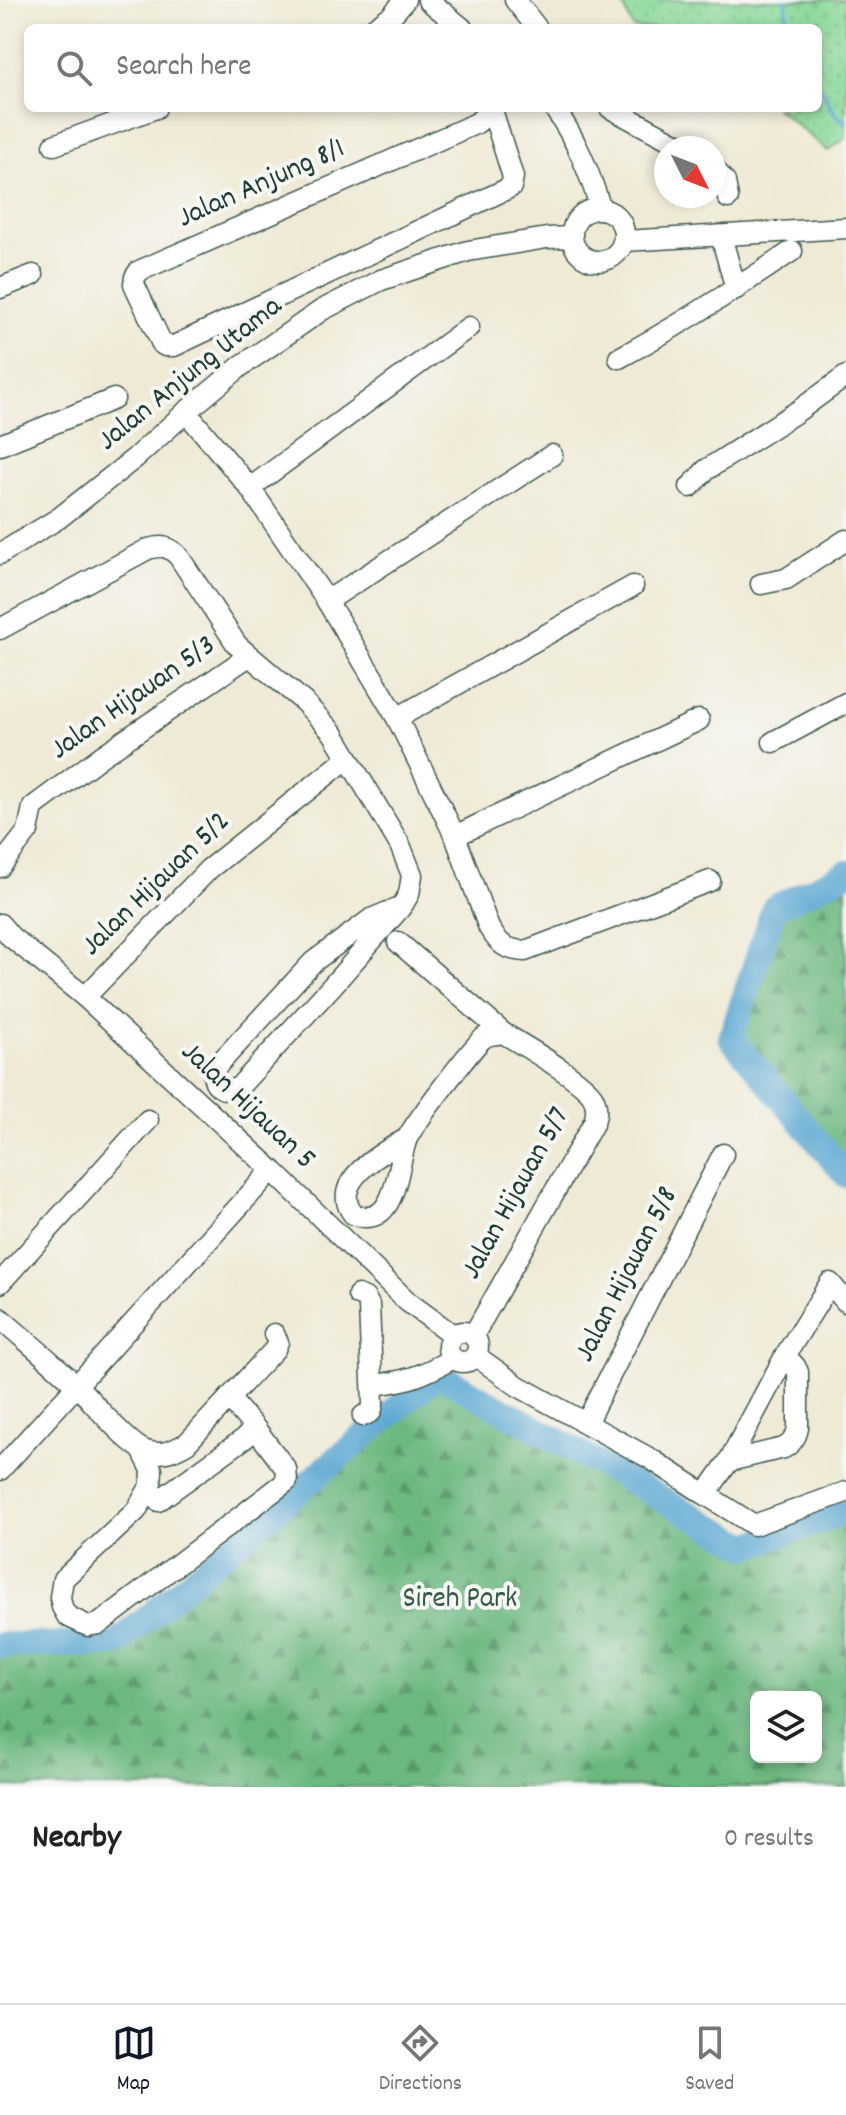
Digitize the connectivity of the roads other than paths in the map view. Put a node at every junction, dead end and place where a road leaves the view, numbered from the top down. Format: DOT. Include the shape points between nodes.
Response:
graph roads {
  1 [pos="405,0"];
  2 [pos="428,0"];
  3 [pos="515,0"];
  4 [pos="536,0"];
  5 [pos="380,24"];
  6 [pos="457,24"];
  7 [pos="534,24"];
  8 [pos="543,24"];
  9 [pos="145,112"];
  10 [pos="489,112"];
  11 [pos="493,112"];
  12 [pos="557,112"];
  13 [pos="618,112"];
  14 [pos="662,136"];
  15 [pos="54,145"];
  16 [pos="726,187"];
  17 [pos="728,198"];
  18 [pos="601,209"];
  19 [pos="846,228"];
  20 [pos="721,236"];
  21 [pos="572,237"];
  22 [pos="624,241"];
  23 [pos="792,251"];
  24 [pos="33,275"];
  25 [pos="0,288"];
  26 [pos="736,289"];
  27 [pos="469,327"];
  28 [pos="619,358"];
  29 [pos="846,376"];
  30 [pos="114,399"];
  31 [pos="186,412"];
  32 [pos="0,445"];
  33 [pos="552,455"];
  34 [pos="690,487"];
  35 [pos="250,488"];
  36 [pos="846,540"];
  37 [pos="0,554"];
  38 [pos="761,584"];
  39 [pos="633,586"];
  40 [pos="327,601"];
  41 [pos="0,629"];
  42 [pos="249,656"];
  43 [pos="846,703"];
  44 [pos="397,718"];
  45 [pos="699,720"];
  46 [pos="773,742"];
  47 [pos="348,758"];
  48 [pos="455,836"];
  49 [pos="0,867"];
  50 [pos="710,881"];
  51 [pos="402,906"];
  52 [pos="0,924"];
  53 [pos="398,942"];
  54 [pos="313,962"];
  55 [pos="333,985"];
  56 [pos="85,997"];
  57 [pos="274,1002"];
  58 [pos="299,1023"];
  59 [pos="503,1033"];
  60 [pos="148,1120"];
  61 [pos="406,1139"];
  62 [pos="723,1154"];
  63 [pos="272,1170"];
  64 [pos="0,1283"];
  65 [pos="358,1295"];
  66 [pos="846,1302"];
  67 [pos="0,1318"];
  68 [pos="274,1334"];
  69 [pos="467,1342"];
  70 [pos="785,1356"];
  71 [pos="373,1385"];
  72 [pos="76,1386"];
  73 [pos="229,1398"];
  74 [pos="363,1416"];
  75 [pos="586,1423"];
  76 [pos="255,1428"];
  77 [pos="142,1450"];
  78 [pos="729,1461"];
  79 [pos="0,1470"];
  80 [pos="846,1492"];
  81 [pos="703,1493"];
  82 [pos="158,1501"];
  1 -- 5 [label="street"];
  2 -- 6 [label="street"];
  3 -- 7 [label="street"];
  4 -- 8 [label="street"];
  9 -- 15 [label="street"];
  10 -- 11 [label="street, Jalan Anjung 8/1" via="477,123 139,271 134,284 162,344 174,346 511,187 513,177"];
  12 -- 18 [label="street" via="571,132"];
  13 -- 14 [label="street"];
  16 -- 17 [label="street"];
  18 -- 21 [label="street" via="580,217"];
  18 -- 22 [label="street" via="620,220"];
  19 -- 20 [label="street"];
  20 -- 22 [label="street"];
  20 -- 26 [label="street"];
  21 -- 22 [label="street" via="582,257 596,262 617,254"];
  21 -- 31 [label="street, Jalan Anjung Utama" via="468,251 381,280 322,310"];
  23 -- 26 [label="street"];
  24 -- 25 [label="street"];
  26 -- 28 [label="street"];
  27 -- 35 [label="street"];
  29 -- 34 [label="street" via="706,470"];
  30 -- 32 [label="street"];
  31 -- 35 [label="street"];
  31 -- 37 [label="street, Jalan Anjung Utama" via="59,518"];
  33 -- 40 [label="street"];
  35 -- 40 [label="street"];
  36 -- 38 [label="street" via="786,579"];
  39 -- 44 [label="street"];
  40 -- 44 [label="street"];
  41 -- 42 [label="street" via="162,546 179,557"];
  42 -- 47 [label="street" via="316,714"];
  42 -- 49 [label="street, Jalan Hijauan 5/3" via="33,807 28,831"];
  43 -- 46 [label="street"];
  44 -- 48 [label="street"];
  45 -- 48 [label="street"];
  47 -- 51 [label="street" via="412,875"];
  47 -- 56 [label="street, Jalan Hijauan 5/2" via="209,869"];
  48 -- 50 [label="street" via="489,928 511,950 525,951"];
  51 -- 54 [label="street" via="371,919"];
  51 -- 55 [label="street"];
  52 -- 56 [label="street, Jalan Hijauan 5"];
  53 -- 59 [label="street, Jalan Hijauan 5/7"];
  54 -- 55 [label="street"];
  54 -- 57 [label="street"];
  55 -- 58 [label="street"];
  56 -- 63 [label="street, Jalan Hijauan 5"];
  57 -- 58 [label="street"];
  57 -- 58 [label="street" via="214,1069 217,1085 238,1088"];
  59 -- 61 [label="street" via="477,1044"];
  59 -- 69 [label="street, Jalan Hijauan 5/7" via="588,1089 597,1113"];
  60 -- 64 [label="street"];
  62 -- 75 [label="street, Jalan Hijauan 5/8"];
  63 -- 69 [label="street, Jalan Hijauan 5" via="408,1302"];
  63 -- 72 [label="street"];
  65 -- 71 [label="street" via="369,1305"];
  66 -- 70 [label="street" via="830,1283"];
  67 -- 72 [label="street"];
  68 -- 73 [label="street" via="275,1349"];
  69 -- 71 [label="street" via="468,1362 452,1359 419,1377"];
  69 -- 75 [label="street, Jalan Hijauan 5" via="518,1386"];
  70 -- 78 [label="street"];
  70 -- 78 [label="street" via="798,1372 796,1437 784,1448"];
  71 -- 74 [label="street" via="373,1409"];
  72 -- 77 [label="street"];
  72 -- 79 [label="street"];
  73 -- 76 [label="street"];
  73 -- 77 [label="street" via="187,1443 158,1454"];
  75 -- 81 [label="street, Jalan Hijauan 5"];
  76 -- 77 [label="street" via="286,1469 285,1484 99,1624 88,1626 67,1616 62,1607 63,1579 144,1498 152,1470"];
  76 -- 82 [label="street"];
  78 -- 81 [label="street"];
  80 -- 81 [label="street, Jalan Hijauan 5" via="754,1525"];
}
